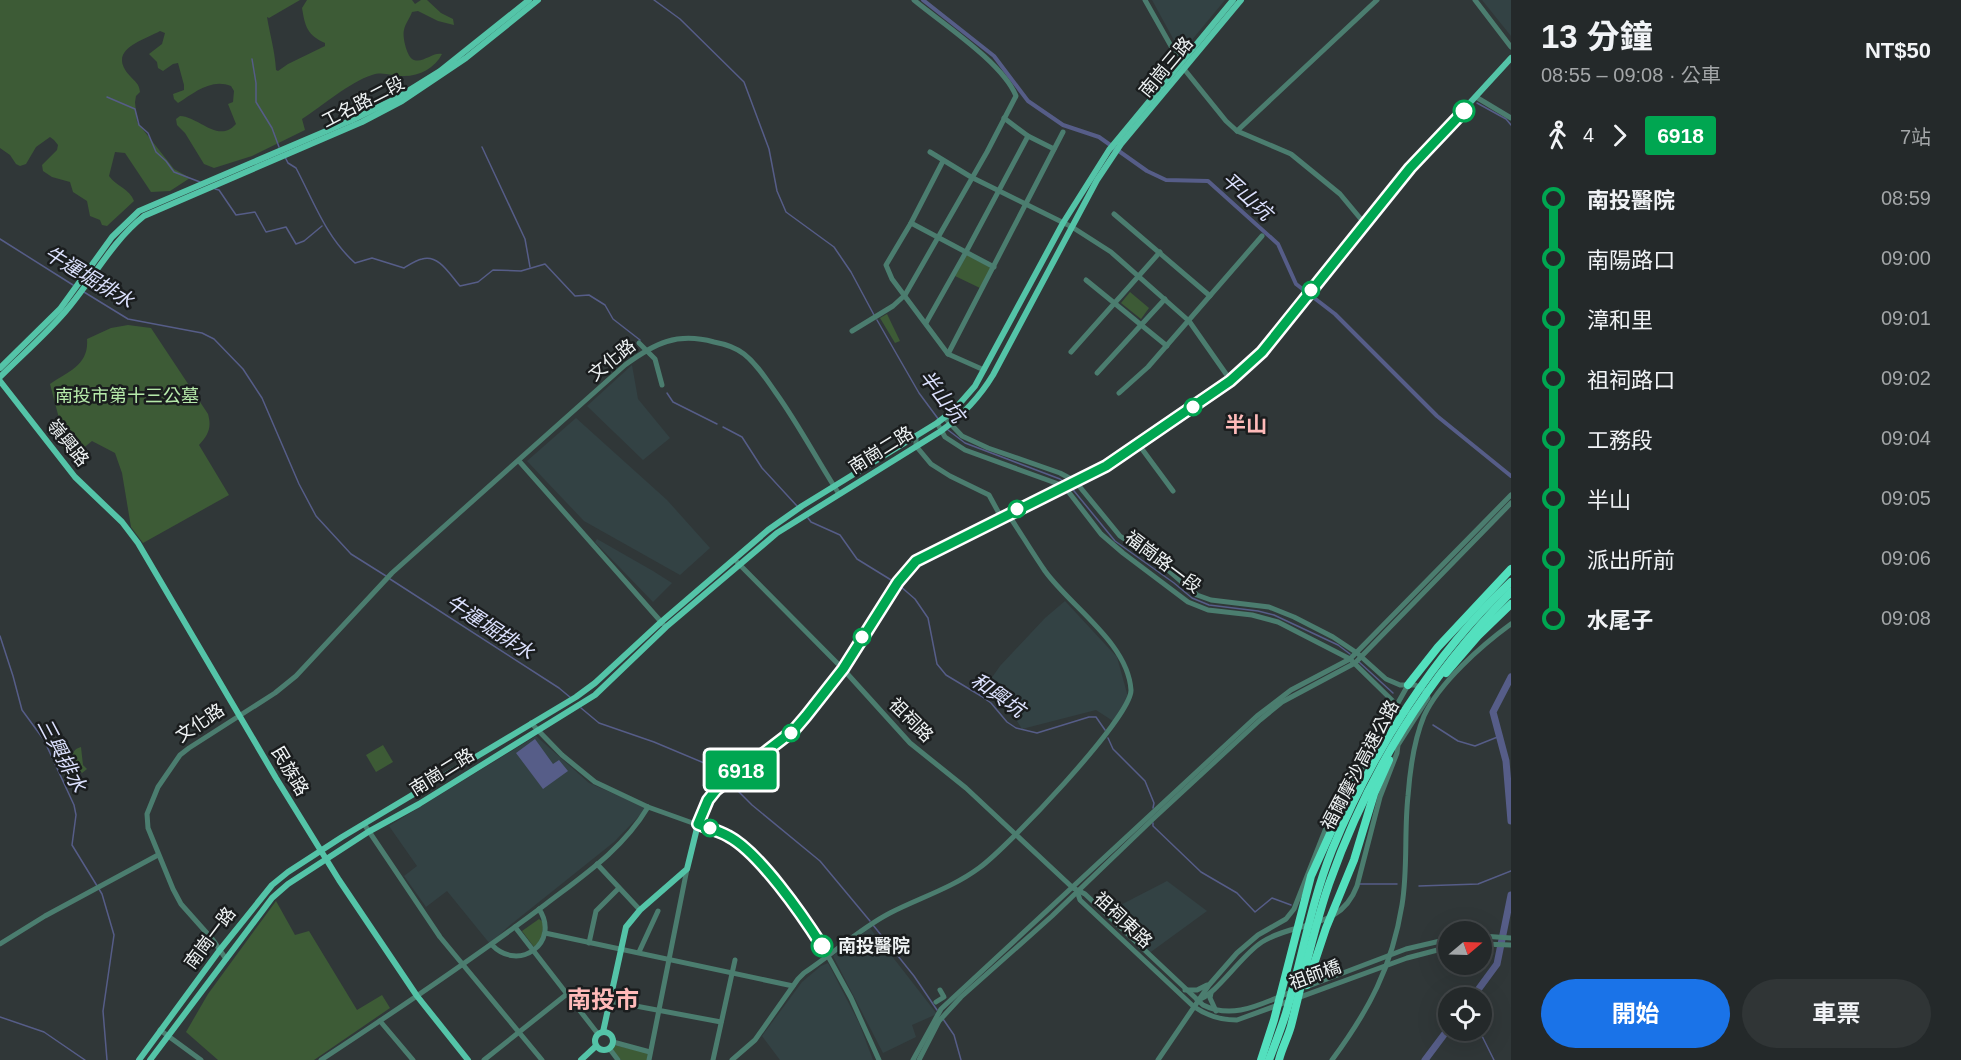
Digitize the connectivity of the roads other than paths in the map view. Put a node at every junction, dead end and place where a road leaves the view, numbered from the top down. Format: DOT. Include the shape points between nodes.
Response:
graph roads {
  1 [pos="529,0"];
  2 [pos="538,0"];
  3 [pos="914,0"];
  4 [pos="1145,0"];
  5 [pos="1233,0"];
  6 [pos="1241,0"];
  7 [pos="1377,0"];
  8 [pos="1475,0"];
  9 [pos="1511,47"];
  10 [pos="1511,58"];
  11 [pos="1182,66"];
  12 [pos="441,73"];
  13 [pos="1476,97"];
  14 [pos="1004,118"];
  15 [pos="1511,118"];
  16 [pos="1237,131"];
  17 [pos="1063,132"];
  18 [pos="1028,136"];
  19 [pos="1054,149"];
  20 [pos="930,152"];
  21 [pos="1112,152"];
  22 [pos="943,161"];
  23 [pos="971,177"];
  24 [pos="998,190"];
  25 [pos="1024,204"];
  26 [pos="1114,214"];
  27 [pos="911,223"];
  28 [pos="1063,223"];
  29 [pos="1365,224"];
  30 [pos="1072,227"];
  31 [pos="1262,236"];
  32 [pos="939,237"];
  33 [pos="966,252"];
  34 [pos="1160,252"];
  35 [pos="994,267"];
  36 [pos="1138,276"];
  37 [pos="1086,280"];
  38 [pos="905,295"];
  39 [pos="1210,296"];
  40 [pos="1165,299"];
  41 [pos="1113,302"];
  42 [pos="63,310"];
  43 [pos="1189,321"];
  44 [pos="926,323"];
  45 [pos="1141,325"];
  46 [pos="852,331"];
  47 [pos="639,343"];
  48 [pos="1167,346"];
  49 [pos="646,351"];
  50 [pos="1071,352"];
  51 [pos="948,354"];
  52 [pos="0,368"];
  53 [pos="984,370"];
  54 [pos="1097,373"];
  55 [pos="0,379"];
  56 [pos="1230,381"];
  57 [pos="663,385"];
  58 [pos="1119,393"];
  59 [pos="945,418"];
  60 [pos="937,423"];
  61 [pos="951,424"];
  62 [pos="941,431"];
  63 [pos="916,436"];
  64 [pos="1139,445"];
  65 [pos="916,446"];
  66 [pos="519,461"];
  67 [pos="1069,484"];
  68 [pos="834,487"];
  69 [pos="1173,491"];
  70 [pos="92,494"];
  71 [pos="839,494"];
  72 [pos="1511,495"];
  73 [pos="1511,503"];
  74 [pos="1004,515"];
  75 [pos="737,561"];
  76 [pos="1511,569"];
  77 [pos="1511,582"];
  78 [pos="1511,592"];
  79 [pos="1232,602"];
  80 [pos="1511,604"];
  81 [pos="1231,613"];
  82 [pos="664,624"];
  83 [pos="1511,624"];
  84 [pos="1333,637"];
  85 [pos="1328,647"];
  86 [pos="1359,655"];
  87 [pos="1352,661"];
  88 [pos="843,669"];
  89 [pos="1408,685"];
  90 [pos="1428,698"];
  91 [pos="1397,705"];
  92 [pos="1418,714"];
  93 [pos="240,715"];
  94 [pos="531,723"];
  95 [pos="536,731"];
  96 [pos="1398,744"];
  97 [pos="1353,783"];
  98 [pos="648,807"];
  99 [pos="364,824"];
  100 [pos="698,824"];
  101 [pos="368,832"];
  102 [pos="1017,836"];
  103 [pos="321,850"];
  104 [pos="158,855"];
  105 [pos="326,859"];
  106 [pos="597,864"];
  107 [pos="687,869"];
  108 [pos="619,888"];
  109 [pos="1075,889"];
  110 [pos="1072,896"];
  111 [pos="1080,900"];
  112 [pos="539,909"];
  113 [pos="640,909"];
  114 [pos="658,911"];
  115 [pos="515,927"];
  116 [pos="545,933"];
  117 [pos="1492,937"];
  118 [pos="1511,938"];
  119 [pos="589,942"];
  120 [pos="1438,942"];
  121 [pos="0,944"];
  122 [pos="1492,944"];
  123 [pos="492,945"];
  124 [pos="1511,945"];
  125 [pos="621,948"];
  126 [pos="533,950"];
  127 [pos="1438,950"];
  128 [pos="219,951"];
  129 [pos="639,952"];
  130 [pos="828,956"];
  131 [pos="226,959"];
  132 [pos="670,960"];
  133 [pos="735,960"];
  134 [pos="463,963"];
  135 [pos="732,974"];
  136 [pos="1209,985"];
  137 [pos="793,986"];
  138 [pos="939,990"];
  139 [pos="1185,990"];
  140 [pos="1211,992"];
  141 [pos="567,994"];
  142 [pos="417,996"];
  143 [pos="609,1001"];
  144 [pos="936,1002"];
  145 [pos="1195,1003"];
  146 [pos="660,1011"];
  147 [pos="1216,1011"];
  148 [pos="940,1015"];
  149 [pos="380,1021"];
  150 [pos="720,1022"];
  151 [pos="1291,1028"];
  152 [pos="160,1030"];
  153 [pos="520,1033"];
  154 [pos="600,1033"];
  155 [pos="168,1036"];
  156 [pos="611,1045"];
  157 [pos="596,1046"];
  158 [pos="650,1052"];
  159 [pos="139,1060"];
  160 [pos="150,1060"];
  161 [pos="201,1060"];
  162 [pos="321,1060"];
  163 [pos="413,1060"];
  164 [pos="468,1060"];
  165 [pos="484,1060"];
  166 [pos="542,1060"];
  167 [pos="581,1060"];
  168 [pos="618,1060"];
  169 [pos="649,1060"];
  170 [pos="713,1060"];
  171 [pos="732,1060"];
  172 [pos="879,1060"];
  173 [pos="913,1060"];
  174 [pos="919,1060"];
  175 [pos="1158,1060"];
  176 [pos="1261,1060"];
  177 [pos="1269,1060"];
  178 [pos="1279,1060"];
  179 [pos="1332,1060"];
  1 -- 12 [label="main road"];
  2 -- 12 [label="main road"];
  3 -- 14 [label="street" via="1000,71 1016,96"];
  4 -- 11 [label="street"];
  5 -- 11 [label="main road, 南崗三路"];
  6 -- 11 [label="main road, 南崗三路"];
  7 -- 16 [label="street"];
  8 -- 9 [label="street"];
  10 -- 13 [label="main road"];
  11 -- 16 [label="street"];
  11 -- 21 [label="main road, 南崗三路"];
  12 -- 42 [label="main road, 工名路二段" via="402,101 362,122 194,190 144,216 115,239"];
  13 -- 15 [label="street"];
  13 -- 29 [label="main road"];
  14 -- 18 [label="street"];
  14 -- 23 [label="street"];
  16 -- 29 [label="street" via="1291,154 1340,194"];
  17 -- 19 [label="street"];
  18 -- 19 [label="street"];
  18 -- 24 [label="street"];
  19 -- 25 [label="street"];
  20 -- 22 [label="street"];
  21 -- 28 [label="main road, 南崗二路"];
  21 -- 30 [label="main road, 南崗二路"];
  22 -- 23 [label="street"];
  22 -- 27 [label="street"];
  23 -- 24 [label="street"];
  23 -- 32 [label="street"];
  24 -- 25 [label="street"];
  24 -- 33 [label="street"];
  25 -- 28 [label="street"];
  25 -- 35 [label="street"];
  26 -- 34 [label="street"];
  27 -- 32 [label="street"];
  27 -- 38 [label="street" via="886,265"];
  28 -- 30 [label="street"];
  28 -- 53 [label="main road, 南崗二路"];
  29 -- 56 [label="main road" via="1262,352"];
  30 -- 36 [label="street" via="1112,252"];
  30 -- 61 [label="main road, 南崗二路" via="983,390"];
  31 -- 39 [label="street"];
  32 -- 33 [label="street"];
  32 -- 38 [label="street"];
  33 -- 35 [label="street"];
  33 -- 44 [label="street"];
  34 -- 36 [label="street"];
  34 -- 39 [label="street"];
  35 -- 51 [label="street"];
  36 -- 40 [label="street"];
  36 -- 41 [label="street"];
  37 -- 41 [label="street"];
  38 -- 44 [label="street"];
  38 -- 46 [label="street"];
  39 -- 43 [label="street"];
  40 -- 43 [label="street"];
  40 -- 45 [label="street"];
  41 -- 45 [label="street"];
  41 -- 50 [label="street"];
  42 -- 52 [label="main road"];
  42 -- 55 [label="main road"];
  43 -- 48 [label="street"];
  43 -- 56 [label="street"];
  44 -- 51 [label="street"];
  45 -- 48 [label="street"];
  45 -- 54 [label="street"];
  47 -- 49 [label="street"];
  48 -- 58 [label="street"];
  49 -- 57 [label="street" via="655,359"];
  49 -- 66 [label="street, 文化路" via="625,365"];
  49 -- 68 [label="street, 文化路" via="664,342 692,337 725,344 744,354 785,405"];
  51 -- 53 [label="street"];
  53 -- 59 [label="main road, 南崗二路"];
  55 -- 70 [label="main road, 嶺興路"];
  56 -- 64 [label="main road"];
  59 -- 60 [label="main road, 南崗二路"];
  59 -- 61 [label="street, 福崗路一段"];
  60 -- 62 [label="street"];
  60 -- 63 [label="main road, 南崗二路"];
  61 -- 62 [label="main road, 南崗二路"];
  61 -- 67 [label="street, 福崗路一段" via="962,436 988,448 1060,473"];
  62 -- 65 [label="main road, 南崗二路"];
  62 -- 67 [label="street" via="965,450"];
  63 -- 65 [label="street"];
  63 -- 68 [label="main road, 南崗二路"];
  64 -- 67 [label="main road"];
  64 -- 69 [label="street"];
  65 -- 71 [label="main road, 南崗二路"];
  65 -- 74 [label="street" via="942,472 989,495"];
  66 -- 82 [label="street"];
  66 -- 93 [label="street, 文化路" via="392,573 296,676"];
  67 -- 74 [label="main road"];
  67 -- 79 [label="street, 福崗路一段" via="1120,536 1160,563 1188,590 1211,600"];
  67 -- 81 [label="street, 福崗路一段" via="1101,534 1123,553 1188,602"];
  68 -- 71 [label="street, 文化路"];
  68 -- 75 [label="main road, 南崗二路" via="768,530"];
  70 -- 93 [label="main road, 民族路" via="138,543"];
  71 -- 75 [label="main road, 南崗二路"];
  72 -- 86 [label="street"];
  73 -- 86 [label="street"];
  74 -- 88 [label="main road" via="910,567"];
  74 -- 102 [label="street" via="1046,571 1119,653 1131,690 1124,709 1094,750"];
  75 -- 82 [label="main road, 南崗二路"];
  75 -- 88 [label="street, 祖祠路"];
  76 -- 89 [label="highway"];
  77 -- 177 [label="highway, 福爾摩沙高速公路" via="1462,634 1410,702 1357,795 1311,911 1286,1013"];
  78 -- 151 [label="highway, 福爾摩沙高速公路" via="1456,652 1374,776 1328,887"];
  79 -- 81 [label="street"];
  79 -- 84 [label="street, 福崗路一段" via="1269,607"];
  80 -- 90 [label="highway" via="1478,636"];
  81 -- 85 [label="street, 福崗路一段" via="1278,622"];
  82 -- 94 [label="main road, 南崗二路" via="595,683"];
  82 -- 95 [label="main road, 南崗二路" via="604,687"];
  83 -- 179 [label="street" via="1466,661 1424,716 1407,797 1402,903 1388,960 1367,1008"];
  84 -- 85 [label="street"];
  84 -- 86 [label="street, 福崗路一段"];
  85 -- 87 [label="street, 福崗路一段"];
  86 -- 87 [label="street"];
  86 -- 89 [label="street, 福崗路一段" via="1386,679"];
  87 -- 91 [label="street, 福崗路一段"];
  87 -- 109 [label="street" via="1270,712"];
  88 -- 100 [label="main road" via="794,730 708,800"];
  88 -- 102 [label="street, 祖祠路" via="910,743"];
  89 -- 90 [label="street, 福崗路一段" via="1422,688"];
  89 -- 91 [label="street"];
  90 -- 92 [label="street"];
  91 -- 92 [label="street, 福崗路一段" via="1403,711"];
  91 -- 97 [label="street"];
  92 -- 96 [label="street"];
  93 -- 103 [label="main road, 民族路"];
  93 -- 104 [label="street, 文化路" via="184,752 160,782 147,814"];
  94 -- 95 [label="street"];
  94 -- 99 [label="main road, 南崗二路"];
  95 -- 98 [label="street" via="595,782"];
  95 -- 101 [label="main road, 南崗二路"];
  96 -- 140 [label="street" via="1352,900 1336,915 1262,942"];
  96 -- 151 [label="highway" via="1374,794 1354,860"];
  97 -- 136 [label="street" via="1328,823 1294,909 1286,919 1237,953"];
  97 -- 176 [label="highway" via="1311,876"];
  98 -- 100 [label="street"];
  98 -- 106 [label="street" via="620,846"];
  99 -- 101 [label="street"];
  99 -- 103 [label="main road, 南崗二路"];
  100 -- 107 [label="main road"];
  100 -- 130 [label="street" via="729,836 748,850"];
  101 -- 105 [label="main road, 南崗二路"];
  101 -- 134 [label="street" via="433,927"];
  102 -- 109 [label="street, 祖祠路"];
  102 -- 130 [label="street" via="964,879 890,913"];
  103 -- 105 [label="main road, 民族路"];
  103 -- 128 [label="main road, 南崗一路" via="272,885"];
  104 -- 121 [label="street"];
  104 -- 128 [label="street, 文化路" via="181,904"];
  105 -- 131 [label="main road, 南崗一路" via="272,898"];
  105 -- 142 [label="main road, 民族路"];
  106 -- 108 [label="street"];
  106 -- 112 [label="street"];
  107 -- 113 [label="main road"];
  107 -- 132 [label="street"];
  108 -- 113 [label="street"];
  108 -- 119 [label="street" via="596,911"];
  109 -- 110 [label="street"];
  109 -- 111 [label="street, 祖祠東路"];
  109 -- 139 [label="street, 祖祠東路" via="1085,894"];
  109 -- 148 [label="street"];
  110 -- 111 [label="street"];
  110 -- 148 [label="street"];
  111 -- 145 [label="street, 祖祠東路"];
  112 -- 115 [label="street"];
  112 -- 116 [label="street" via="545,920"];
  113 -- 125 [label="main road" via="626,927"];
  114 -- 129 [label="street"];
  115 -- 123 [label="street"];
  115 -- 126 [label="street"];
  116 -- 119 [label="street"];
  116 -- 126 [label="street"];
  117 -- 118 [label="street"];
  119 -- 125 [label="street"];
  120 -- 147 [label="street, 祖師橋" via="1406,949 1236,1012"];
  122 -- 124 [label="street"];
  123 -- 126 [label="street" via="510,957"];
  123 -- 134 [label="street"];
  125 -- 129 [label="street"];
  125 -- 143 [label="main road"];
  126 -- 141 [label="street"];
  127 -- 145 [label="street, 祖師橋" via="1407,957 1237,1020 1217,1019"];
  128 -- 131 [label="street, 文化路"];
  128 -- 152 [label="main road, 南崗一路"];
  129 -- 132 [label="street"];
  130 -- 137 [label="street"];
  130 -- 172 [label="street"];
  131 -- 155 [label="main road, 南崗一路"];
  132 -- 135 [label="street"];
  132 -- 146 [label="street"];
  133 -- 135 [label="street"];
  134 -- 142 [label="street"];
  134 -- 153 [label="street"];
  135 -- 137 [label="street"];
  135 -- 150 [label="street"];
  136 -- 139 [label="street"];
  136 -- 145 [label="street"];
  137 -- 171 [label="street" via="755,1040"];
  138 -- 144 [label="street" via="944,997"];
  139 -- 145 [label="street, 祖祠東路"];
  140 -- 145 [label="street"];
  140 -- 147 [label="street"];
  141 -- 153 [label="street"];
  141 -- 154 [label="street"];
  142 -- 149 [label="street"];
  142 -- 164 [label="main road, 民族路"];
  143 -- 146 [label="street"];
  143 -- 154 [label="main road"];
  145 -- 147 [label="street, 祖師橋"];
  145 -- 175 [label="street"];
  146 -- 150 [label="street"];
  146 -- 158 [label="street"];
  148 -- 173 [label="street"];
  148 -- 174 [label="street"];
  149 -- 162 [label="street"];
  149 -- 163 [label="street"];
  150 -- 170 [label="street"];
  151 -- 178 [label="highway, 福爾摩沙高速公路"];
  152 -- 155 [label="street"];
  152 -- 159 [label="main road, 南崗一路"];
  153 -- 165 [label="street"];
  153 -- 166 [label="street"];
  154 -- 156 [label="main road" via="611,1036"];
  154 -- 157 [label="main road" via="595,1039"];
  155 -- 160 [label="main road, 南崗一路"];
  155 -- 161 [label="street"];
  156 -- 157 [label="main road" via="602,1050"];
  156 -- 158 [label="street"];
  156 -- 168 [label="street"];
  157 -- 167 [label="main road"];
  158 -- 169 [label="street"];
}
